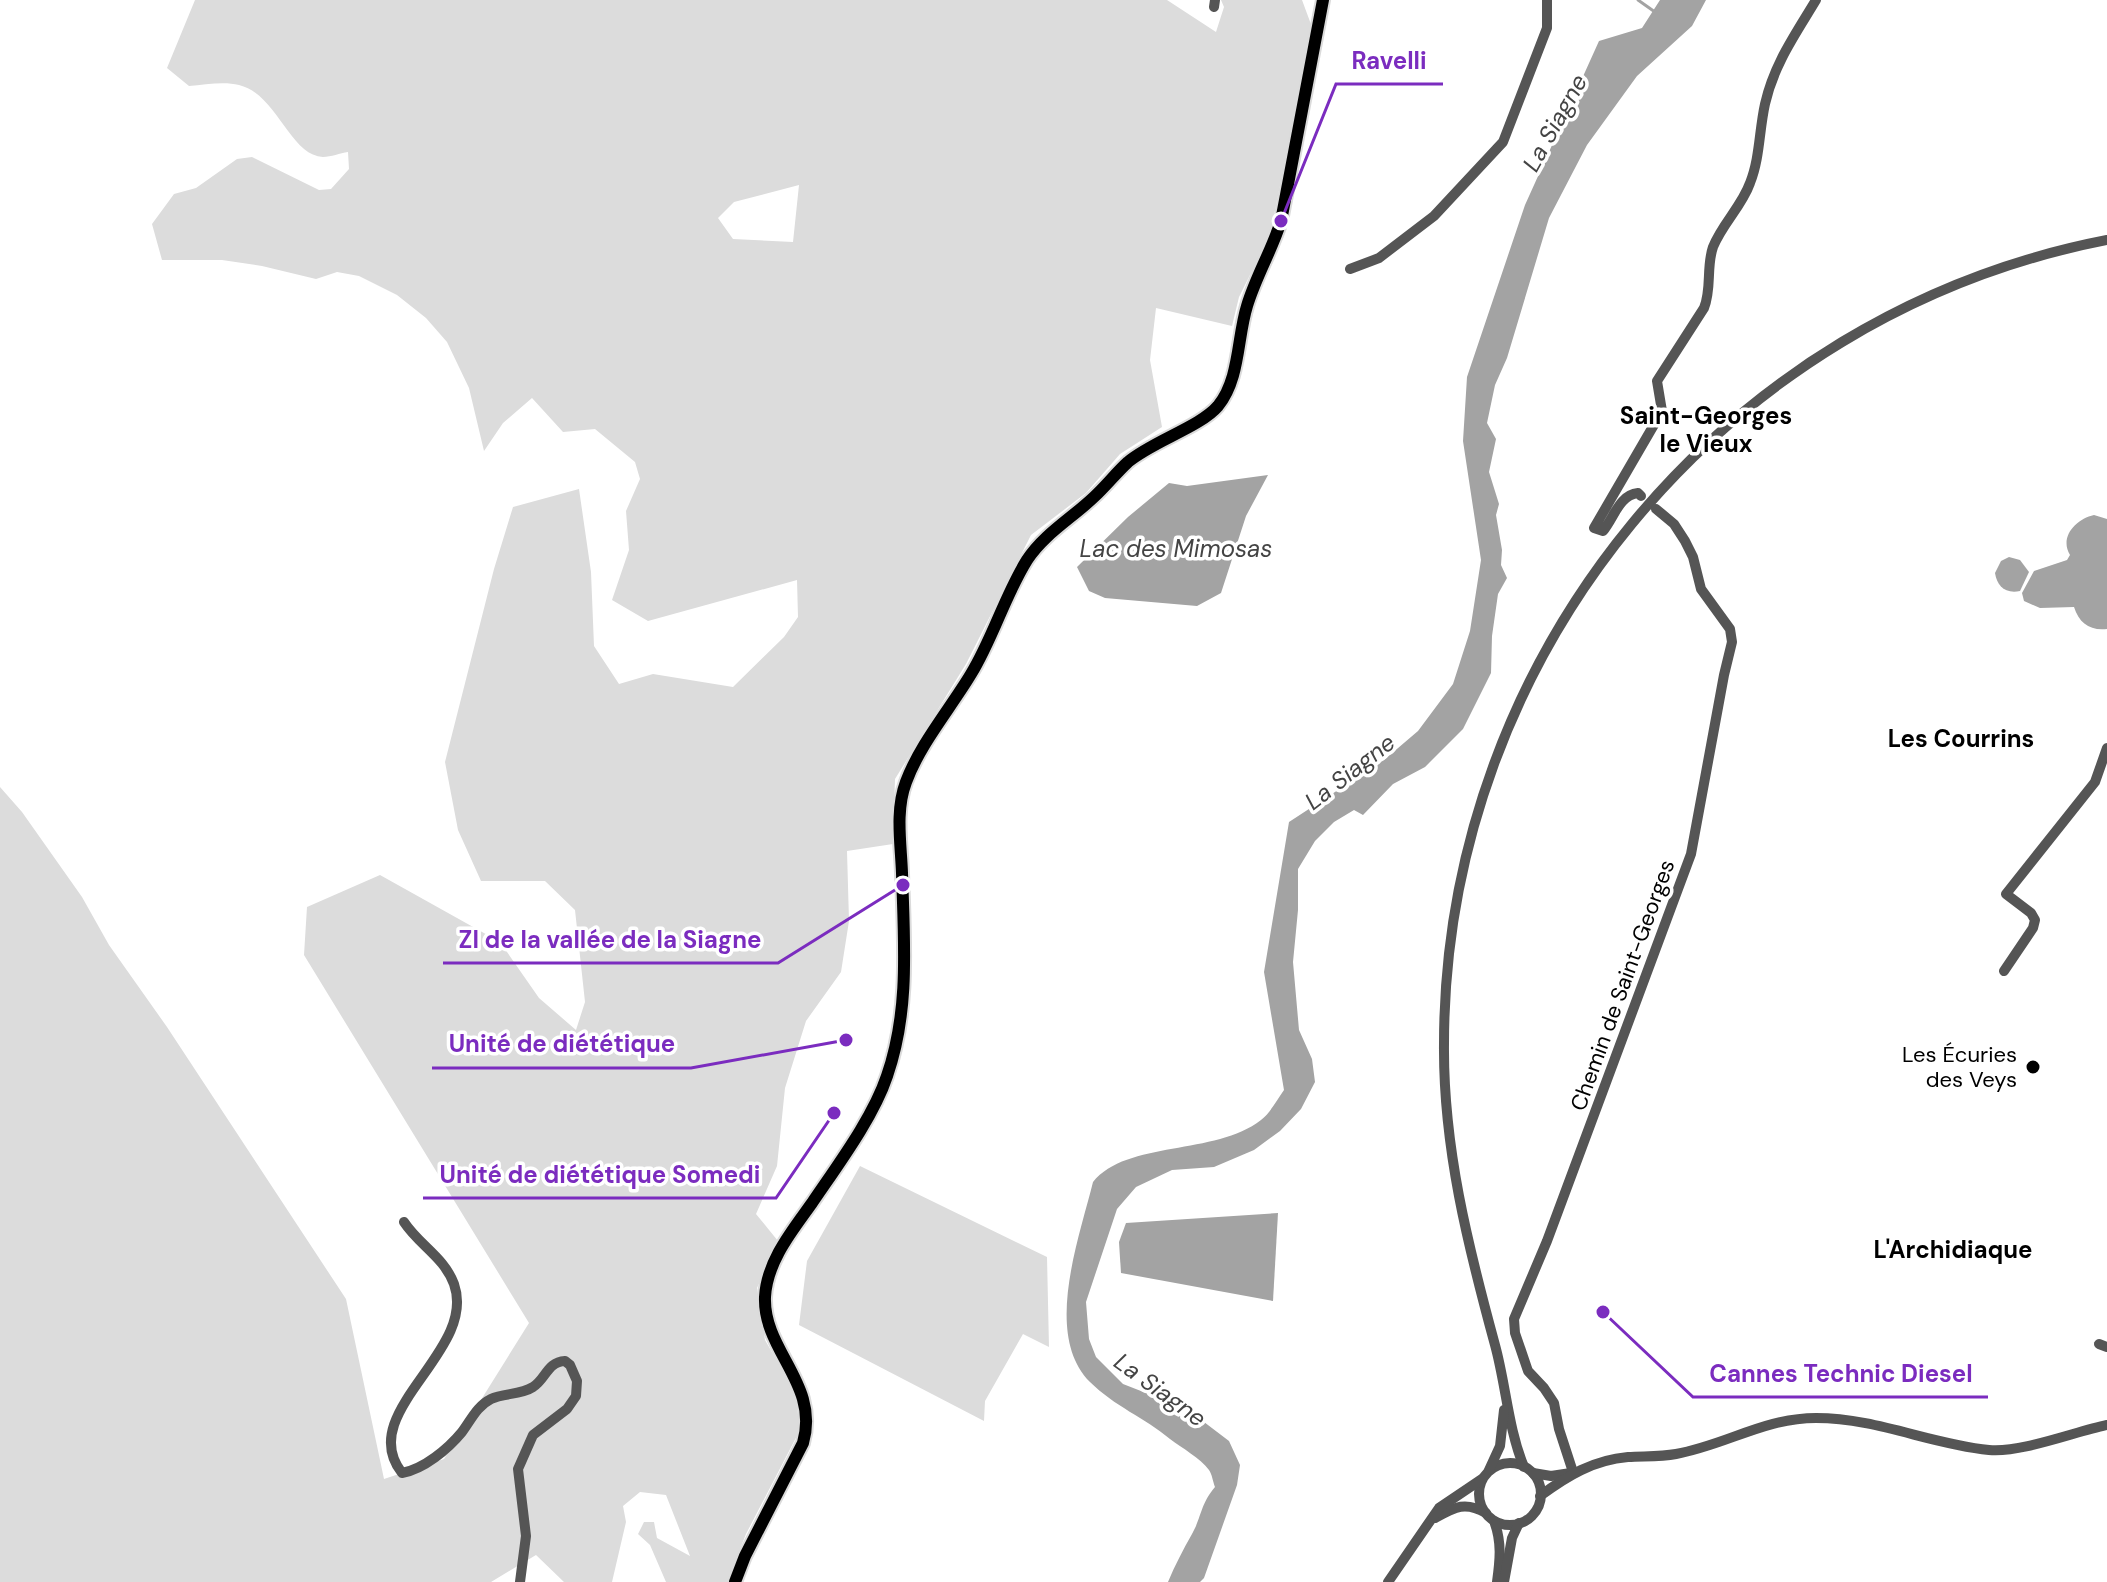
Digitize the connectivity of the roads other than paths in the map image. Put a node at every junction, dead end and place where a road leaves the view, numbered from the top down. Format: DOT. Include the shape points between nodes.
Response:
graph roads {
  1 [pos="1323,0"];
  2 [pos="1816,0"];
  3 [pos="1546,1"];
  4 [pos="2107,240"];
  5 [pos="1350,269"];
  6 [pos="1641,496"];
  7 [pos="1656,509"];
  8 [pos="2107,748"];
  9 [pos="2004,971"];
  10 [pos="404,1222"];
  11 [pos="1504,1388"];
  12 [pos="2107,1425"];
  13 [pos="1529,1470"];
  14 [pos="1573,1472"];
  15 [pos="1486,1474"];
  16 [pos="1540,1496"];
  17 [pos="1490,1517"];
  18 [pos="1433,1518"];
  19 [pos="1519,1523"];
  20 [pos="520,1582"];
  21 [pos="735,1582"];
  22 [pos="1388,1582"];
  23 [pos="1497,1582"];
  24 [pos="1504,1582"];
  1 -- 21 [label="main road" via="1281,221 1247,304 1233,380 1217,407 1128,462 1043,540 1027,560 978,663 907,780 900,829 903,1013 879,1094 788,1236 768,1282 767,1314 802,1389 807,1430"];
  2 -- 6 [label="street" via="1781,55 1764,107 1750,183 1713,247 1708,299 1657,381 1663,401 1659,419 1594,528 1603,531 1629,494"];
  3 -- 5 [label="street" via="1547,28 1503,142 1434,216 1379,258"];
  4 -- 11 [label="street" via="2013,265 1929,296 1873,324 1773,388 1709,441 1642,509 1583,587 1530,679 1485,788 1463,869 1449,957 1444,1045 1456,1187"];
  7 -- 14 [label="street, Chemin de Saint-Georges" via="1685,541 1701,589 1730,629 1732,642 1691,854 1514,1319 1528,1371 1554,1403"];
  8 -- 9 [label="street" via="2095,782 2006,894 2035,920"];
  10 -- 20 [label="street" via="445,1267 458,1308 390,1434 392,1461 402,1473 413,1472 440,1453 491,1399 534,1387 552,1365 565,1361 577,1381 576,1396 533,1435 518,1469 526,1536"];
  11 -- 13 [label="street" via="1515,1445"];
  11 -- 15 [label="street" via="1500,1446"];
  12 -- 14 [label="street" via="2003,1450 1852,1419 1787,1420 1681,1453 1626,1457"];
  13 -- 14 [label="street" via="1551,1476"];
  13 -- 15 [label="street" via="1508,1463"];
  13 -- 16 [label="street"];
  14 -- 16 [label="street"];
  15 -- 17 [label="street" via="1479,1497"];
  15 -- 18 [label="street"];
  16 -- 19 [label="street" via="1534,1513"];
  17 -- 18 [label="street" via="1466,1505"];
  17 -- 19 [label="street"];
  17 -- 23 [label="street" via="1500,1537"];
  18 -- 22 [label="street"];
  19 -- 24 [label="street"];
}
